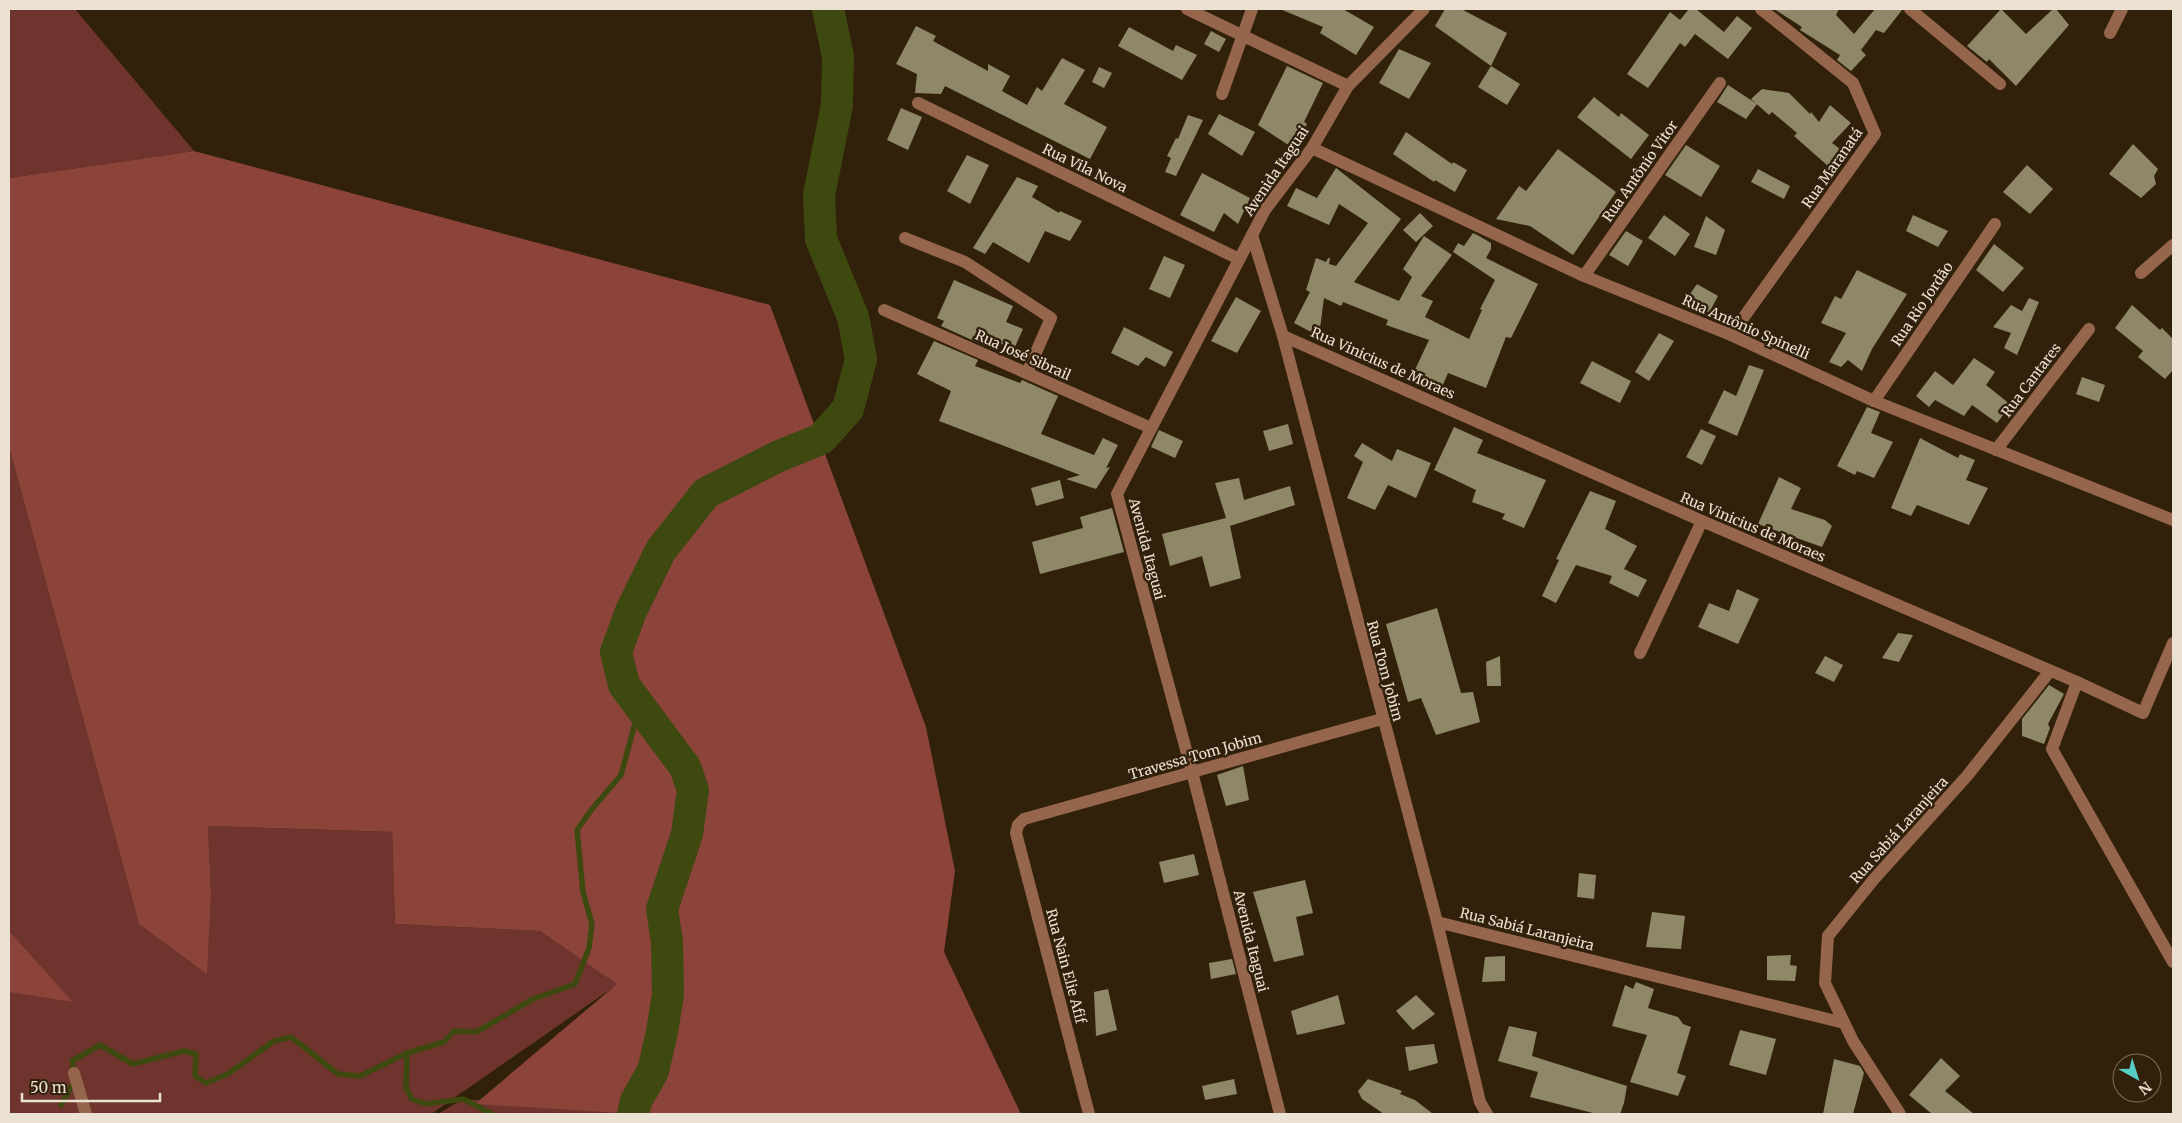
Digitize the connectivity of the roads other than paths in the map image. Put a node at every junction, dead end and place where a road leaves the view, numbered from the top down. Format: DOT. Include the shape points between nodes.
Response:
graph roads {
  1 [pos="1187,9"];
  2 [pos="1252,9"];
  3 [pos="1424,9"];
  4 [pos="1761,9"];
  5 [pos="1910,9"];
  6 [pos="2122,9"];
  7 [pos="2110,32"];
  8 [pos="1242,37"];
  9 [pos="1720,83"];
  10 [pos="2000,84"];
  11 [pos="1348,86"];
  12 [pos="1222,94"];
  13 [pos="918,103"];
  14 [pos="1312,148"];
  15 [pos="1994,224"];
  16 [pos="1252,235"];
  17 [pos="905,238"];
  18 [pos="2173,245"];
  19 [pos="1239,260"];
  20 [pos="2141,273"];
  21 [pos="1584,276"];
  22 [pos="884,310"];
  23 [pos="2089,329"];
  24 [pos="1731,335"];
  25 [pos="1283,336"];
  26 [pos="1027,373"];
  27 [pos="1874,401"];
  28 [pos="1151,428"];
  29 [pos="1996,450"];
  30 [pos="2173,520"];
  31 [pos="1702,521"];
  32 [pos="2173,643"];
  33 [pos="1640,653"];
  34 [pos="2050,671"];
  35 [pos="2077,682"];
  36 [pos="1382,719"];
  37 [pos="1192,772"];
  38 [pos="1018,825"];
  39 [pos="1436,922"];
  40 [pos="2173,962"];
  41 [pos="1844,1023"];
  42 [pos="74,1073"];
  43 [pos="86,1114"];
  44 [pos="1089,1114"];
  45 [pos="1280,1114"];
  46 [pos="1487,1114"];
  47 [pos="1900,1114"];
  1 -- 8 [label="street"];
  2 -- 8 [label="street"];
  3 -- 11 [label="street, Avenida Itaguai"];
  4 -- 24 [label="street, Rua Maranatá" via="1853,83 1875,134"];
  5 -- 10 [label="street"];
  6 -- 7 [label="street"];
  8 -- 11 [label="street"];
  8 -- 12 [label="street"];
  9 -- 21 [label="street, Rua Antônio Vitor"];
  11 -- 14 [label="street, Avenida Itaguai"];
  13 -- 19 [label="street, Rua Vila Nova"];
  14 -- 16 [label="street, Avenida Itaguai" via="1265,210"];
  14 -- 21 [label="street, Rua Antônio Spinelli"];
  15 -- 27 [label="street, Rua Rio Jordão"];
  16 -- 19 [label="street, Avenida Itaguai"];
  16 -- 25 [label="street, Rua Tom Jobim"];
  17 -- 26 [label="street" via="966,262 1051,318"];
  18 -- 20 [label="street"];
  19 -- 28 [label="street, Avenida Itaguai"];
  21 -- 24 [label="street, Rua Antônio Spinelli"];
  22 -- 26 [label="street, Rua José Sibrail"];
  23 -- 29 [label="street, Rua Cantares"];
  24 -- 27 [label="street, Rua Antônio Spinelli"];
  25 -- 31 [label="street, Rua Vinicius de Moraes"];
  25 -- 36 [label="street, Rua Tom Jobim"];
  26 -- 28 [label="street, Rua José Sibrail"];
  27 -- 29 [label="street, Rua Antônio Spinelli"];
  28 -- 37 [label="street, Avenida Itaguai" via="1117,494"];
  29 -- 30 [label="street, Rua Antônio Spinelli"];
  31 -- 33 [label="street"];
  31 -- 34 [label="street, Rua Vinicius de Moraes"];
  32 -- 35 [label="street, Rua Vinicius de Moraes" via="2143,712"];
  34 -- 35 [label="street, Rua Vinicius de Moraes"];
  34 -- 41 [label="street, Rua Sabiá Laranjeira" via="1967,776 1828,936 1825,983"];
  35 -- 40 [label="street" via="2052,749"];
  36 -- 37 [label="street, Travessa Tom Jobim"];
  36 -- 39 [label="street, Rua Tom Jobim"];
  37 -- 38 [label="street, Travessa Tom Jobim" via="1024,819"];
  37 -- 45 [label="street, Avenida Itaguai"];
  38 -- 44 [label="street, Rua Nain Elie Afif" via="1016,833"];
  39 -- 41 [label="street, Rua Sabiá Laranjeira"];
  39 -- 46 [label="street, Rua Tom Jobim" via="1480,1102"];
  41 -- 47 [label="street, Rua Sabiá Laranjeira"];
  42 -- 43 [label="street"];
}
